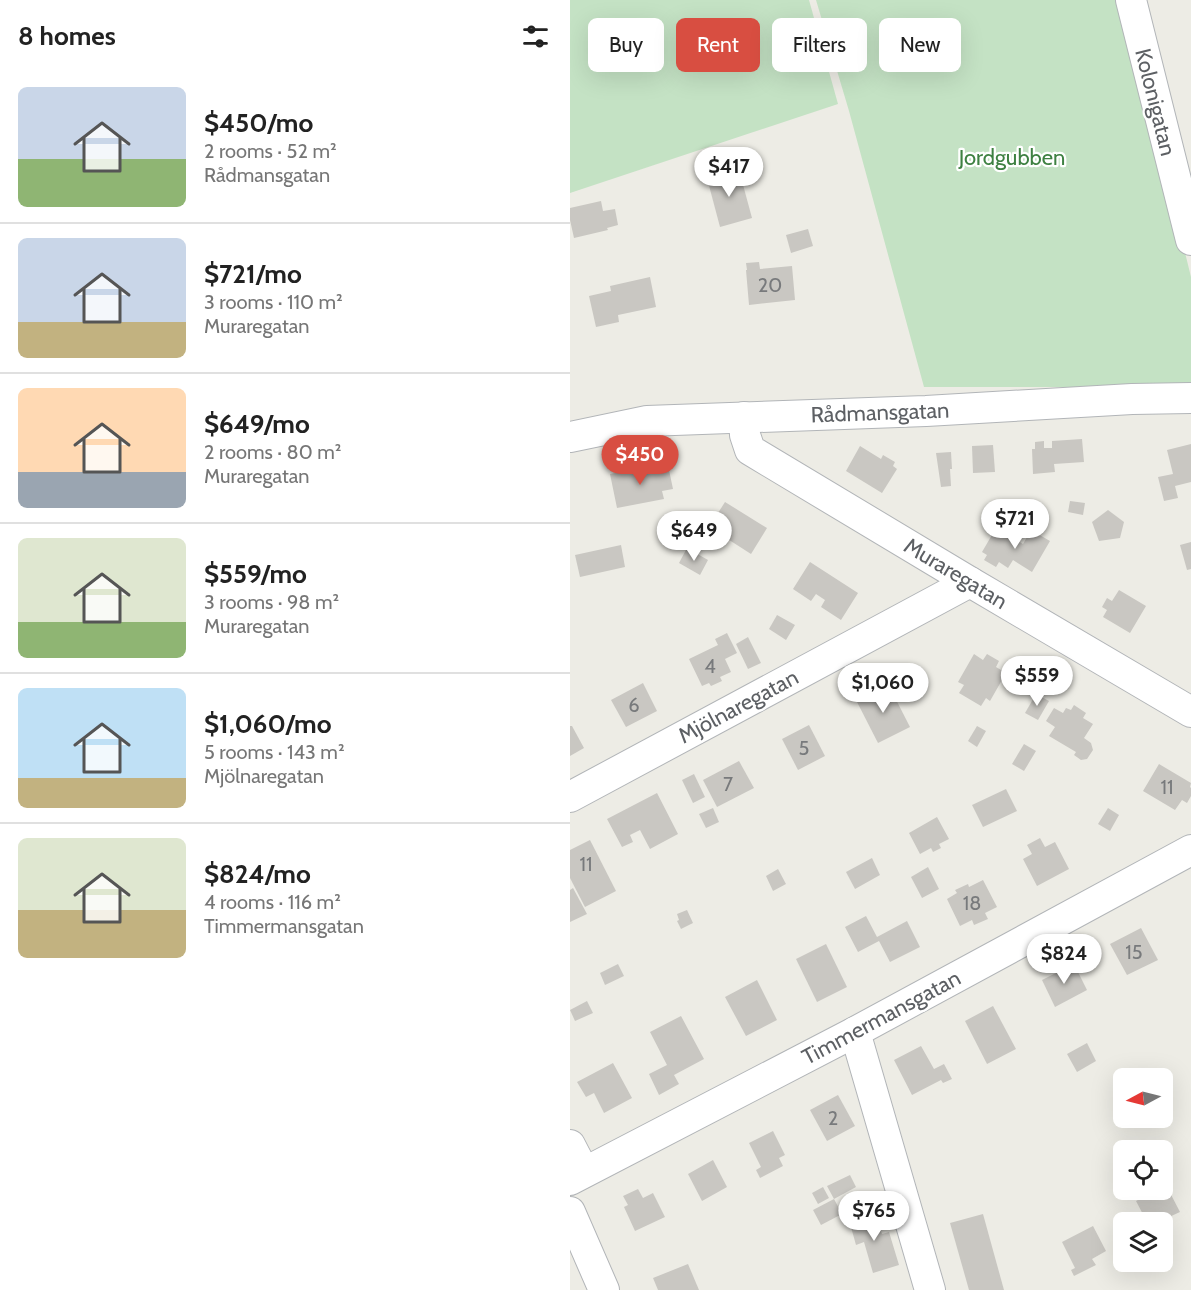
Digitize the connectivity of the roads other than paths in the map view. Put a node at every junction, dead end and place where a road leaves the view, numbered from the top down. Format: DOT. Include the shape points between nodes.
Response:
graph roads {
  1 [pos="1131,0"];
  2 [pos="1191,240"];
  3 [pos="1191,398"];
  4 [pos="744,417"];
  5 [pos="570,437"];
  6 [pos="970,582"];
  7 [pos="1191,712"];
  8 [pos="570,796"];
  9 [pos="1191,850"];
  10 [pos="855,1032"];
  11 [pos="570,1145"];
  12 [pos="577,1176"];
  13 [pos="570,1212"];
  14 [pos="604,1290"];
  15 [pos="930,1290"];
  1 -- 2 [label="street, Kolonigatan"];
  3 -- 4 [label="street, Rådmansgatan"];
  4 -- 5 [label="street, Rådmansgatan" via="647,421"];
  4 -- 6 [label="street, Muraregatan" via="750,450"];
  6 -- 7 [label="street, Muraregatan"];
  6 -- 8 [label="street, Mjölnaregatan"];
  9 -- 10 [label="street, Timmermansgatan"];
  10 -- 12 [label="street, Timmermansgatan"];
  10 -- 15 [label="street"];
  11 -- 12 [label="street"];
  13 -- 14 [label="street"];
}
